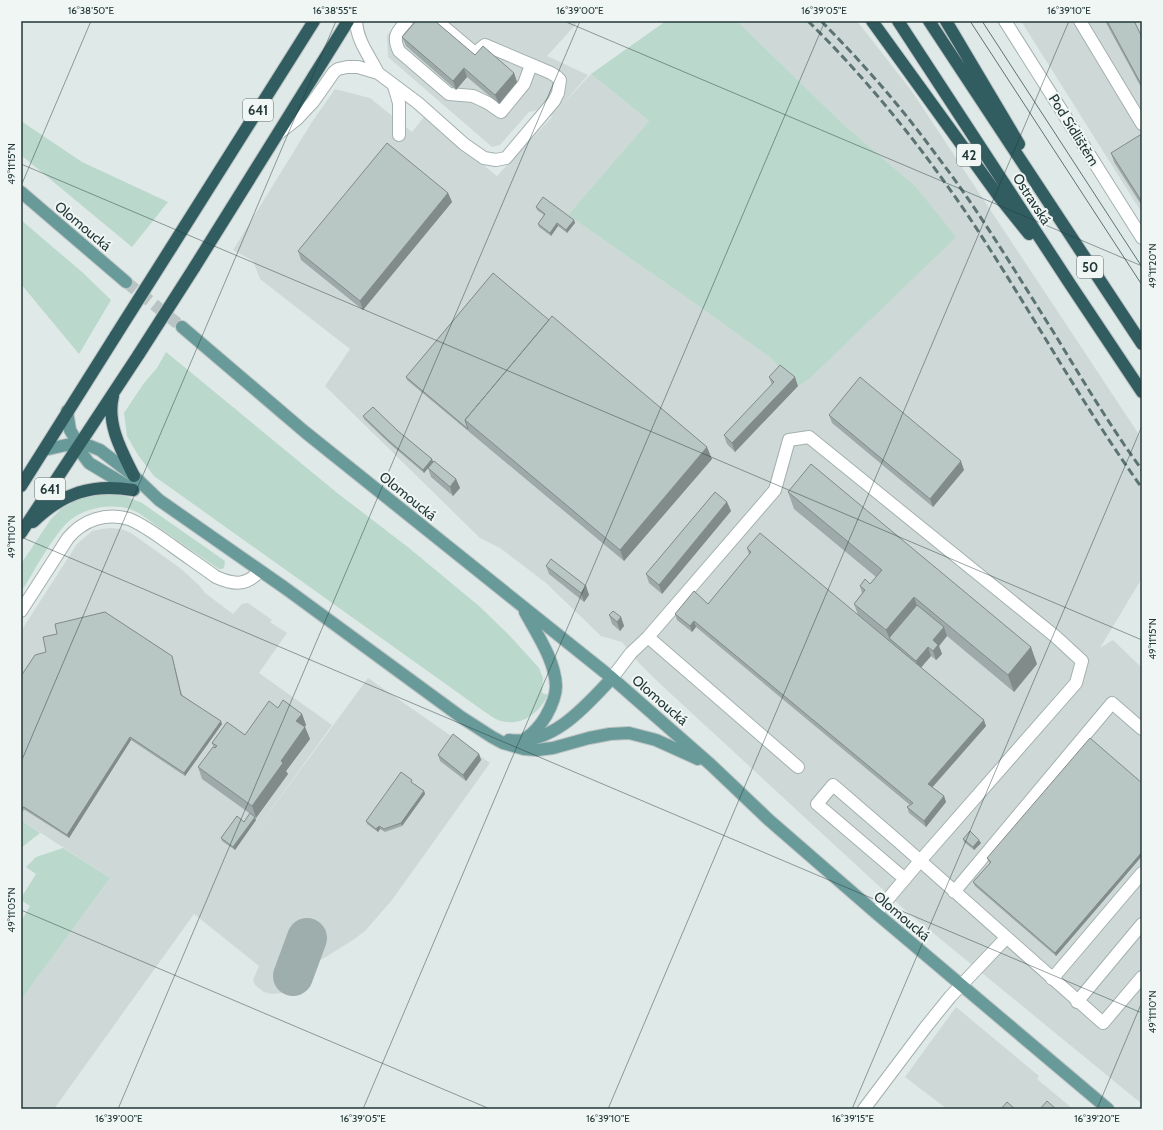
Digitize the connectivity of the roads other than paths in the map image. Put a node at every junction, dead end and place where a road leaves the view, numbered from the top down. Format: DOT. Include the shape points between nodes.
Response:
graph roads {
  1 [pos="314,21"];
  2 [pos="348,21"];
  3 [pos="356,21"];
  4 [pos="407,21"];
  5 [pos="437,21"];
  6 [pos="872,21"];
  7 [pos="898,21"];
  8 [pos="929,21"];
  9 [pos="946,21"];
  10 [pos="1005,21"];
  11 [pos="1080,21"];
  12 [pos="531,65"];
  13 [pos="378,72"];
  14 [pos="394,86"];
  15 [pos="1142,124"];
  16 [pos="276,135"];
  17 [pos="399,135"];
  18 [pos="1039,189"];
  19 [pos="21,192"];
  20 [pos="1142,238"];
  21 [pos="126,282"];
  22 [pos="1070,284"];
  23 [pos="182,327"];
  24 [pos="1142,344"];
  25 [pos="1142,392"];
  26 [pos="114,393"];
  27 [pos="67,412"];
  28 [pos="79,445"];
  29 [pos="44,450"];
  30 [pos="134,476"];
  31 [pos="21,486"];
  32 [pos="133,490"];
  33 [pos="159,500"];
  34 [pos="21,533"];
  35 [pos="260,571"];
  36 [pos="523,607"];
  37 [pos="21,610"];
  38 [pos="648,637"];
  39 [pos="612,678"];
  40 [pos="1142,729"];
  41 [pos="480,730"];
  42 [pos="521,741"];
  43 [pos="710,764"];
  44 [pos="798,766"];
  45 [pos="920,861"];
  46 [pos="1142,873"];
  47 [pos="905,879"];
  48 [pos="954,892"];
  49 [pos="876,913"];
  50 [pos="1142,924"];
  51 [pos="1006,938"];
  52 [pos="1142,978"];
  53 [pos="1052,979"];
  54 [pos="961,985"];
  55 [pos="1077,1002"];
  56 [pos="864,1109"];
  57 [pos="1108,1109"];
  1 -- 27 [label="highway, 641, bridge"];
  2 -- 16 [label="highway, 641"];
  3 -- 13 [label="street" via="357,32 366,54"];
  4 -- 12 [label="street" via="395,37 399,50 449,94 473,96 501,112 524,84"];
  5 -- 12 [label="street" via="475,52 485,45"];
  6 -- 22 [label="highway, 42" via="1000,198"];
  7 -- 22 [label="highway, Ostravská / 42"];
  8 -- 18 [label="highway, Ostravská"];
  9 -- 18 [label="highway" via="1021,146"];
  10 -- 20 [label="street, Pod Sídlištěm"];
  11 -- 15 [label="street"];
  12 -- 14 [label="street" via="560,80 558,93 546,112 506,158 496,160 484,158 464,144 418,103"];
  13 -- 14 [label="street"];
  13 -- 16 [label="street" via="358,67 338,70 308,107"];
  14 -- 17 [label="street" via="399,103"];
  16 -- 26 [label="highway, 641, bridge"];
  18 -- 24 [label="highway, Ostravská / 50"];
  19 -- 21 [label="main road, Olomoucká"];
  22 -- 25 [label="highway, Ostravská / 50"];
  23 -- 36 [label="main road, Olomoucká" via="305,432"];
  26 -- 28 [label="highway, 641"];
  26 -- 30 [label="highway" via="111,402 113,424 120,449"];
  27 -- 28 [label="main road" via="70,430"];
  27 -- 29 [label="highway, 641"];
  28 -- 29 [label="main road" via="62,445"];
  28 -- 30 [label="main road" via="100,450"];
  28 -- 32 [label="main road" via="89,463"];
  28 -- 34 [label="highway, 641"];
  29 -- 31 [label="highway, 641"];
  30 -- 33 [label="main road"];
  32 -- 33 [label="main road"];
  32 -- 34 [label="highway" via="102,487 68,497 41,514"];
  33 -- 35 [label="main road"];
  35 -- 37 [label="street" via="249,581 226,581 216,577 148,529 130,520 98,518 76,529 68,538"];
  35 -- 41 [label="main road"];
  36 -- 39 [label="main road, Olomoucká"];
  36 -- 42 [label="main road" via="548,656 556,688 554,699 540,725 534,733"];
  38 -- 39 [label="street" via="631,653"];
  38 -- 44 [label="street"];
  38 -- 45 [label="street" via="775,490 789,440 809,437 1056,636 1082,661 1076,683"];
  39 -- 42 [label="main road" via="587,705 558,728 536,739"];
  39 -- 43 [label="main road, Olomoucká"];
  40 -- 48 [label="street" via="1112,703"];
  41 -- 42 [label="main road" via="502,739"];
  41 -- 43 [label="main road" via="503,743 537,750 610,734 629,733 656,740"];
  43 -- 49 [label="main road, Olomoucká" via="769,820"];
  45 -- 47 [label="street"];
  45 -- 47 [label="street" via="833,785 817,804"];
  45 -- 48 [label="street"];
  46 -- 53 [label="street"];
  47 -- 49 [label="street"];
  48 -- 51 [label="street"];
  49 -- 54 [label="main road, Olomoucká"];
  50 -- 55 [label="street"];
  51 -- 53 [label="street"];
  51 -- 54 [label="street"];
  52 -- 55 [label="street" via="1103,1023"];
  53 -- 55 [label="street"];
  54 -- 56 [label="street"];
  54 -- 57 [label="main road, Olomoucká"];
}
